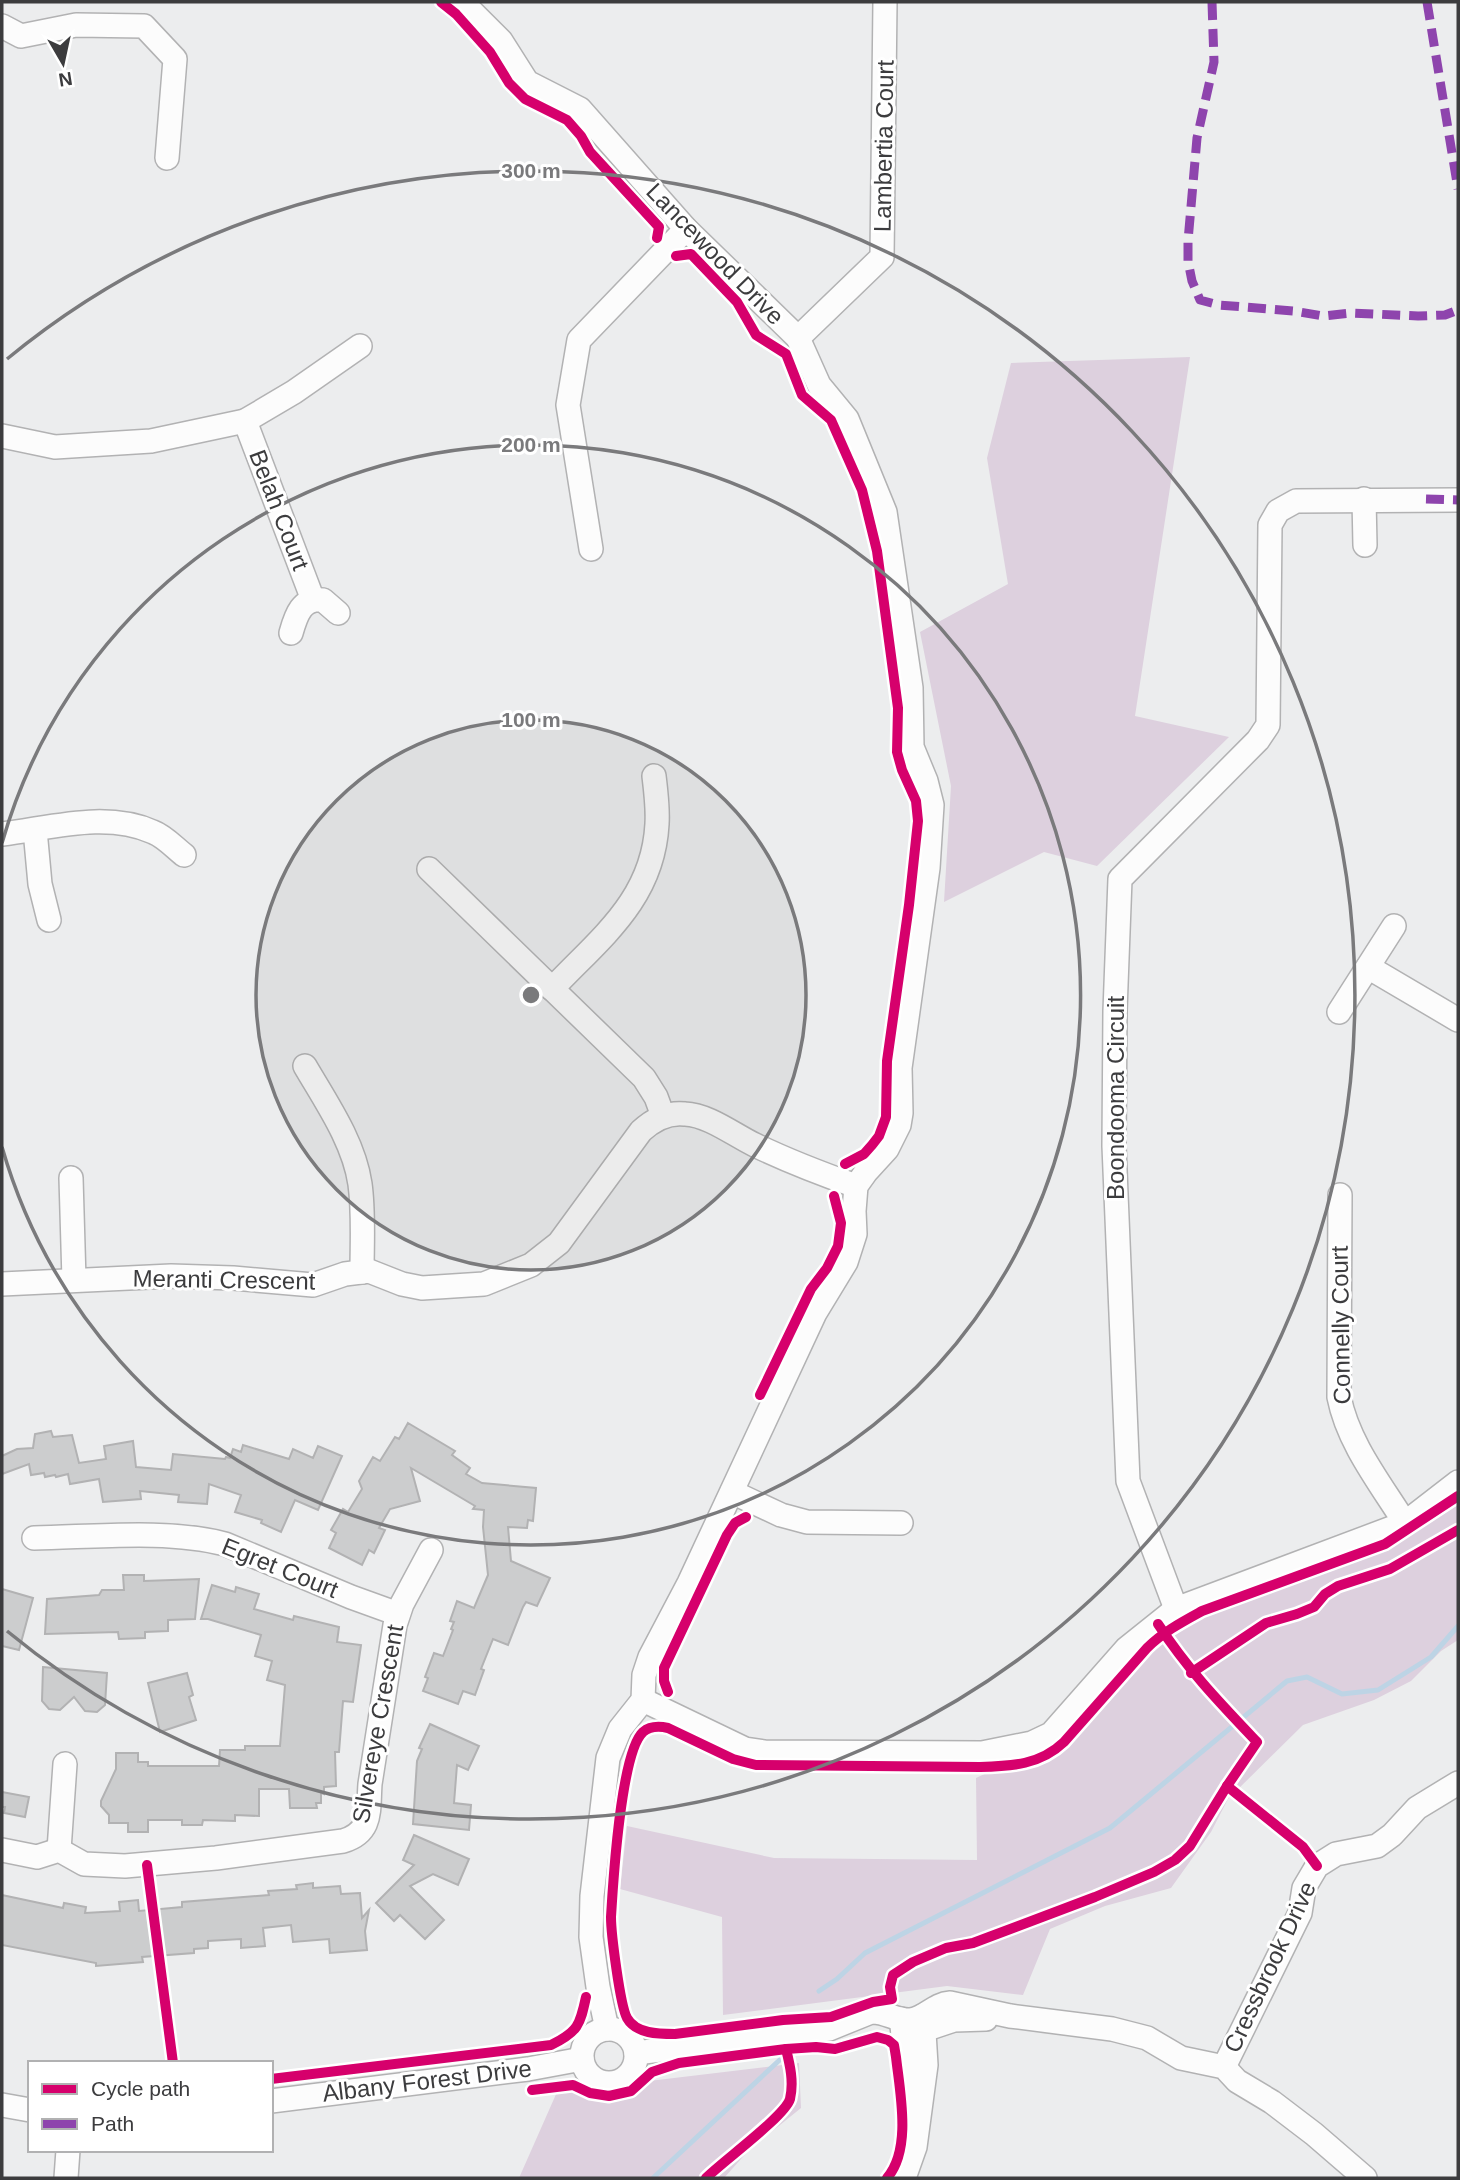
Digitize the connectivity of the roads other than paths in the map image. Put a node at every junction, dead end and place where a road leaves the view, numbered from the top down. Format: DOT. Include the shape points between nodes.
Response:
graph roads {
  1 [pos="462,2"];
  2 [pos="885,2"];
  3 [pos="2,26"];
  4 [pos="167,158"];
  5 [pos="686,229"];
  6 [pos="798,338"];
  7 [pos="359,346"];
  8 [pos="244,421"];
  9 [pos="2,436"];
  10 [pos="1364,499"];
  11 [pos="1458,500"];
  12 [pos="1365,545"];
  13 [pos="591,550"];
  14 [pos="313,600"];
  15 [pos="338,612"];
  16 [pos="291,633"];
  17 [pos="654,776"];
  18 [pos="35,830"];
  19 [pos="2,834"];
  20 [pos="184,855"];
  21 [pos="429,869"];
  22 [pos="49,920"];
  23 [pos="1394,926"];
  24 [pos="1368,967"];
  25 [pos="552,989"];
  26 [pos="1339,1012"];
  27 [pos="1458,1020"];
  28 [pos="305,1066"];
  29 [pos="663,1116"];
  30 [pos="71,1178"];
  31 [pos="856,1186"];
  32 [pos="1340,1195"];
  33 [pos="362,1272"];
  34 [pos="74,1280"];
  35 [pos="2,1284"];
  36 [pos="1458,1482"];
  37 [pos="732,1492"];
  38 [pos="901,1522"];
  39 [pos="1405,1523"];
  40 [pos="34,1538"];
  41 [pos="431,1550"];
  42 [pos="1176,1609"];
  43 [pos="398,1614"];
  44 [pos="643,1700"];
  45 [pos="65,1764"];
  46 [pos="1458,1783"];
  47 [pos="2,1850"];
  48 [pos="59,1850"];
  49 [pos="913,2024"];
  50 [pos="607,2029"];
  51 [pos="636,2053"];
  52 [pos="582,2059"];
  53 [pos="1224,2067"];
  54 [pos="273,2101"];
  55 [pos="2,2105"];
  56 [pos="28,2110"];
  57 [pos="68,2152"];
  58 [pos="66,2178"];
  59 [pos="904,2178"];
  60 [pos="1364,2178"];
  1 -- 5 [label="street, Lancewood Drive" via="500,41 527,82 580,108"];
  2 -- 6 [label="street, Lambertia Court" via="882,257"];
  3 -- 4 [label="street" via="21,36 76,25 144,26 175,59"];
  5 -- 6 [label="street, Lancewood Drive"];
  5 -- 13 [label="street" via="579,340 568,405"];
  6 -- 31 [label="street, Lancewood Drive" via="820,385 848,419 884,512 911,688 912,747 932,805 928,868 900,1068 899,1125 887,1149"];
  7 -- 8 [label="street"];
  8 -- 9 [label="street" via="151,441 55,447"];
  8 -- 14 [label="street, Belah Court"];
  10 -- 11 [label="street, Boondooma Circuit"];
  10 -- 12 [label="street"];
  10 -- 42 [label="street, Boondooma Circuit" via="1296,501 1278,511 1269,526 1268,725 1120,879 1114,1146 1128,1481"];
  14 -- 15 [label="street" via="326,602"];
  14 -- 16 [label="street" via="302,606"];
  17 -- 25 [label="street" via="657,826 642,885 614,926"];
  18 -- 19 [label="street"];
  18 -- 20 [label="street" via="90,822 125,823 155,832"];
  18 -- 22 [label="street"];
  21 -- 25 [label="street"];
  23 -- 24 [label="street"];
  24 -- 26 [label="street"];
  24 -- 27 [label="street"];
  25 -- 29 [label="street" via="644,1078"];
  28 -- 33 [label="street" via="356,1166 362,1202"];
  29 -- 31 [label="street" via="683,1113 702,1118 777,1155"];
  29 -- 33 [label="street, Meranti Crescent" via="641,1131 559,1243 524,1269 484,1284 434,1289"];
  30 -- 34 [label="street"];
  31 -- 37 [label="street" via="855,1234 846,1262 815,1314"];
  32 -- 39 [label="street, Connelly Court" via="1339,1397 1343,1417"];
  33 -- 34 [label="street, Meranti Crescent" via="313,1285 198,1276"];
  34 -- 35 [label="street, Meranti Crescent"];
  36 -- 39 [label="street"];
  37 -- 38 [label="street" via="807,1522"];
  37 -- 44 [label="street" via="650,1657"];
  39 -- 42 [label="street"];
  40 -- 43 [label="street, Egret Court" via="204,1538"];
  41 -- 43 [label="street, Silvereye Crescent"];
  42 -- 44 [label="street" via="1126,1649 1051,1734 1010,1749 927,1754 765,1752 745,1749"];
  43 -- 48 [label="street, Silvereye Crescent" via="369,1807 359,1835 331,1843 125,1866 84,1864"];
  44 -- 50 [label="street" via="620,1729 608,1758 592,1896 591,1937"];
  45 -- 48 [label="street"];
  46 -- 53 [label="street, Cressbrook Drive" via="1417,1808 1377,1846 1336,1854 1317,1866 1304,1888 1300,1913"];
  47 -- 48 [label="street" via="37,1857"];
  49 -- 51 [label="street" via="847,2035 830,2029"];
  49 -- 53 [label="street" via="941,2004 950,2003 1112,2029 1147,2038 1181,2058"];
  49 -- 59 [label="street" via="917,2131"];
  50 -- 51 [label="street" via="627,2035"];
  50 -- 52 [label="street" via="588,2038"];
  51 -- 52 [label="street" via="631,2073 612,2084 592,2078"];
  52 -- 54 [label="street, Albany Forest Drive"];
  53 -- 60 [label="street"];
  55 -- 56 [label="street"];
  57 -- 58 [label="street"];
}
